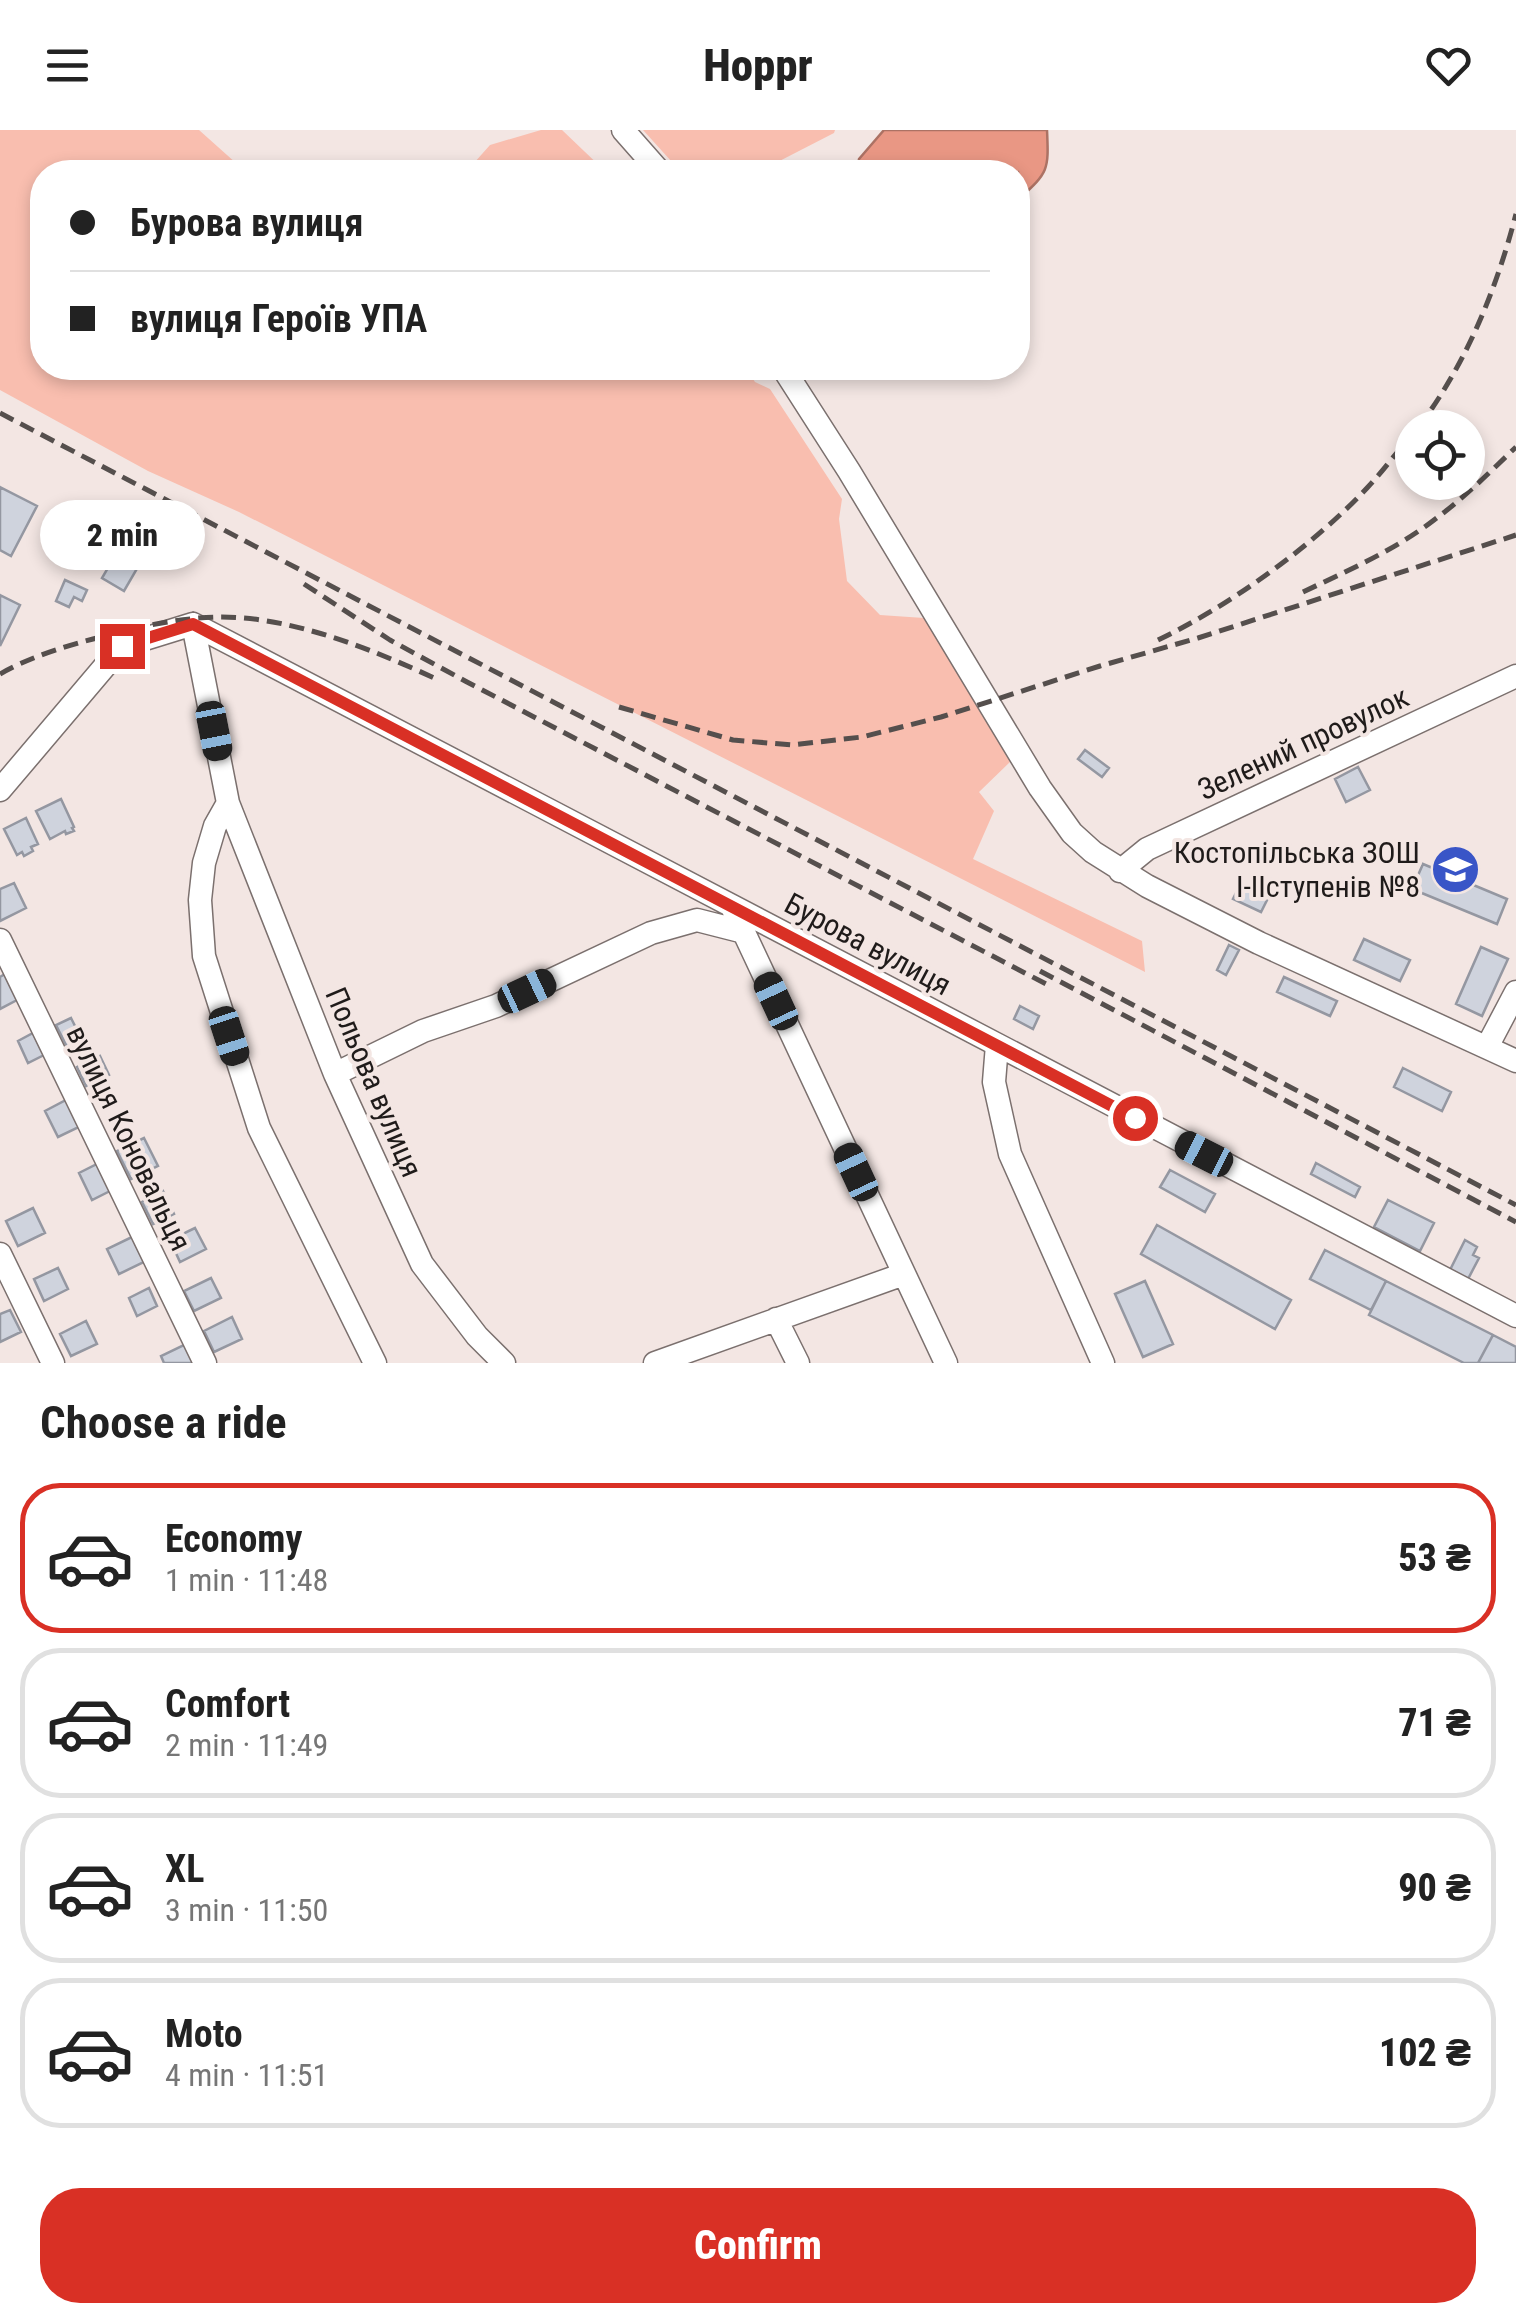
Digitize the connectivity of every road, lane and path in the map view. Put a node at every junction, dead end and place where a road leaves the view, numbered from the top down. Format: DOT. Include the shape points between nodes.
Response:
graph roads {
  1 [pos="622,130"];
  2 [pos="649,160"];
  3 [pos="791,380"];
  4 [pos="193,624"];
  5 [pos="1516,676"];
  6 [pos="0,790"];
  7 [pos="228,803"];
  8 [pos="1120,871"];
  9 [pos="732,907"];
  10 [pos="744,932"];
  11 [pos="0,940"];
  12 [pos="1516,992"];
  13 [pos="997,1045"];
  14 [pos="1487,1047"];
  15 [pos="1516,1061"];
  16 [pos="335,1074"];
  17 [pos="0,1254"];
  18 [pos="904,1274"];
  19 [pos="1516,1316"];
  20 [pos="776,1319"];
  21 [pos="696,1356"];
  22 [pos="53,1363"];
  23 [pos="205,1363"];
  24 [pos="375,1363"];
  25 [pos="504,1363"];
  26 [pos="655,1363"];
  27 [pos="798,1363"];
  28 [pos="946,1363"];
  29 [pos="1103,1363"];
  1 -- 2 [label="street"];
  3 -- 8 [label="street" via="1040,788 1072,833"];
  4 -- 6 [label="street" via="122,646"];
  4 -- 7 [label="street, Польова вулиця"];
  4 -- 9 [label="street, Бурова вулиця"];
  5 -- 8 [label="street, Зелений провулок" via="1148,849"];
  7 -- 16 [label="street, Польова вулиця"];
  7 -- 24 [label="street" via="204,862 204,956 259,1128"];
  8 -- 14 [label="street"];
  9 -- 10 [label="street"];
  9 -- 13 [label="street, Бурова вулиця"];
  10 -- 16 [label="street" via="698,920 651,933"];
  10 -- 18 [label="street"];
  11 -- 23 [label="street, вулиця Коновальця"];
  12 -- 14 [label="street"];
  13 -- 19 [label="street, Бурова вулиця"];
  13 -- 29 [label="street" via="994,1082 1010,1154"];
  14 -- 15 [label="street"];
  16 -- 25 [label="street, Польова вулиця" via="422,1264"];
  17 -- 22 [label="street"];
  18 -- 20 [label="street"];
  18 -- 28 [label="street"];
  20 -- 21 [label="street"];
  20 -- 27 [label="street"];
  21 -- 26 [label="street"];
}
